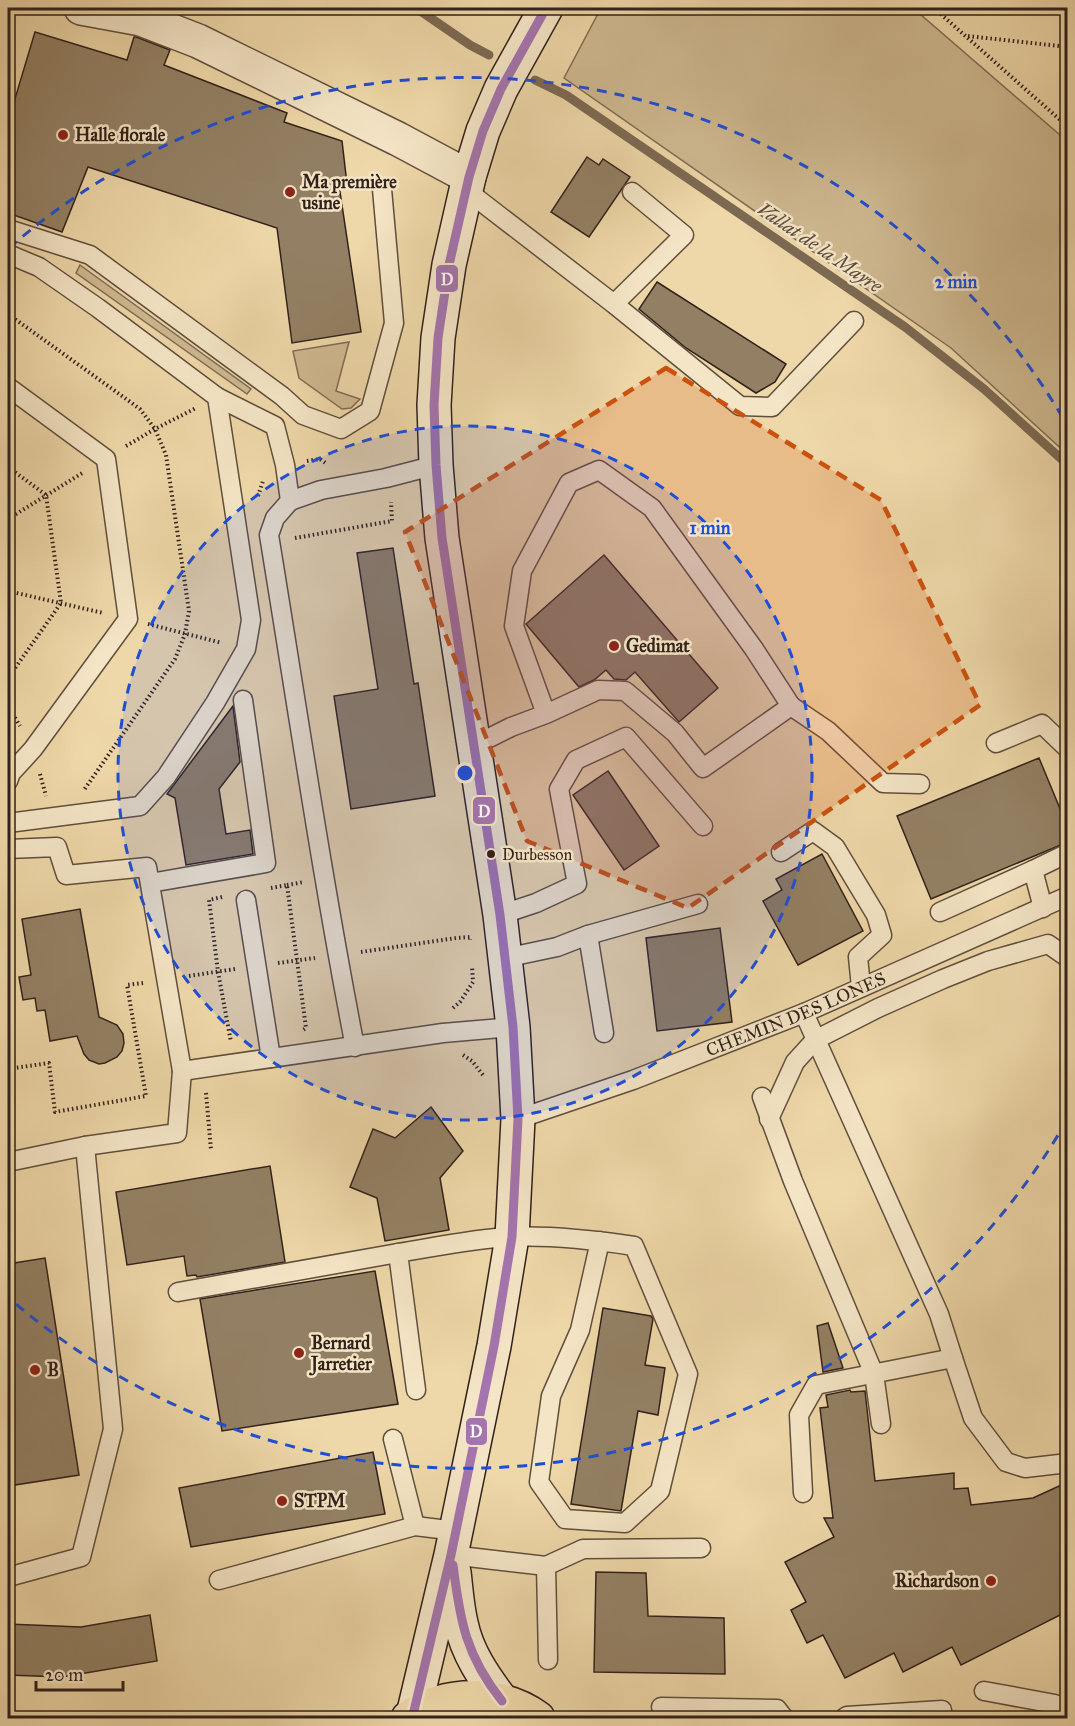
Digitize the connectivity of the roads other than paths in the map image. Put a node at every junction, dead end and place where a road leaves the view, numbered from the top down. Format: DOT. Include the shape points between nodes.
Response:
graph roads {
  1 [pos="81,8"];
  2 [pos="546,8"];
  3 [pos="125,12"];
  4 [pos="468,183"];
  5 [pos="382,189"];
  6 [pos="632,192"];
  7 [pos="8,230"];
  8 [pos="8,254"];
  9 [pos="614,304"];
  10 [pos="854,321"];
  11 [pos="8,387"];
  12 [pos="217,398"];
  13 [pos="436,465"];
  14 [pos="290,501"];
  15 [pos="243,700"];
  16 [pos="791,706"];
  17 [pos="546,714"];
  18 [pos="996,743"];
  19 [pos="475,745"];
  20 [pos="1068,749"];
  21 [pos="8,781"];
  22 [pos="920,784"];
  23 [pos="8,823"];
  24 [pos="703,826"];
  25 [pos="8,849"];
  26 [pos="781,852"];
  27 [pos="1068,853"];
  28 [pos="1033,870"];
  29 [pos="148,875"];
  30 [pos="1068,896"];
  31 [pos="246,900"];
  32 [pos="698,904"];
  33 [pos="1043,909"];
  34 [pos="940,912"];
  35 [pos="500,915"];
  36 [pos="588,935"];
  37 [pos="505,958"];
  38 [pos="1068,958"];
  39 [pos="861,987"];
  40 [pos="804,1012"];
  41 [pos="513,1027"];
  42 [pos="604,1033"];
  43 [pos="816,1041"];
  44 [pos="355,1047"];
  45 [pos="271,1058"];
  46 [pos="182,1071"];
  47 [pos="762,1097"];
  48 [pos="518,1119"];
  49 [pos="770,1119"];
  50 [pos="85,1146"];
  51 [pos="8,1162"];
  52 [pos="512,1237"];
  53 [pos="600,1241"];
  54 [pos="398,1252"];
  55 [pos="178,1292"];
  56 [pos="953,1358"];
  57 [pos="874,1374"];
  58 [pos="416,1390"];
  59 [pos="881,1424"];
  60 [pos="393,1439"];
  61 [pos="1068,1463"];
  62 [pos="803,1493"];
  63 [pos="415,1526"];
  64 [pos="453,1543"];
  65 [pos="701,1548"];
  66 [pos="546,1566"];
  67 [pos="8,1577"];
  68 [pos="219,1580"];
  69 [pos="548,1660"];
  70 [pos="984,1691"];
  71 [pos="502,1701"];
  72 [pos="661,1707"];
  73 [pos="942,1710"];
  74 [pos="410,1717"];
  75 [pos="538,1719"];
  76 [pos="784,1719"];
  77 [pos="844,1719"];
  78 [pos="1056,1719"];
  1 -- 3 [label="main road"];
  2 -- 4 [label="main road" via="501,89 483,131"];
  3 -- 4 [label="main road" via="198,41 398,139"];
  4 -- 9 [label="lane"];
  4 -- 13 [label="main road" via="438,338"];
  5 -- 7 [label="lane" via="393,322 370,411 341,429 303,415 90,255"];
  6 -- 9 [label="lane" via="684,235"];
  8 -- 12 [label="lane" via="39,267 99,308"];
  9 -- 10 [label="lane" via="740,406 772,407"];
  11 -- 21 [label="lane" via="106,459 128,619"];
  12 -- 14 [label="lane" via="275,426"];
  12 -- 23 [label="lane" via="250,620 246,649 166,777 140,806"];
  13 -- 14 [label="lane" via="321,489"];
  13 -- 19 [label="main road" via="442,538"];
  14 -- 44 [label="lane" via="275,518 269,535"];
  15 -- 29 [label="lane" via="266,863"];
  16 -- 17 [label="lane" via="703,768 675,734 625,691 598,690"];
  16 -- 17 [label="lane" via="652,508 599,470 569,483 522,571 514,626"];
  16 -- 22 [label="lane" via="828,731 883,783"];
  17 -- 19 [label="lane"];
  18 -- 20 [label="lane" via="1042,723"];
  19 -- 35 [label="main road"];
  24 -- 35 [label="lane" via="626,737 576,760 560,789 577,884"];
  25 -- 29 [label="lane" via="57,847 66,875"];
  26 -- 39 [label="lane" via="813,831 835,847 876,915 882,935 858,957"];
  27 -- 28 [label="lane"];
  28 -- 33 [label="lane"];
  28 -- 34 [label="lane"];
  29 -- 46 [label="lane"];
  30 -- 33 [label="lane, CHEMIN DES LONES"];
  31 -- 45 [label="lane"];
  32 -- 36 [label="lane"];
  33 -- 39 [label="lane, CHEMIN DES LONES"];
  35 -- 37 [label="main road"];
  36 -- 37 [label="lane" via="556,947"];
  36 -- 42 [label="lane"];
  37 -- 41 [label="main road"];
  38 -- 43 [label="lane" via="1048,944 988,961 878,1008"];
  39 -- 40 [label="lane, CHEMIN DES LONES"];
  40 -- 43 [label="lane"];
  40 -- 48 [label="lane, CHEMIN DES LONES" via="633,1080"];
  41 -- 44 [label="lane"];
  41 -- 48 [label="main road"];
  43 -- 49 [label="lane" via="795,1062"];
  43 -- 56 [label="lane" via="939,1314"];
  44 -- 45 [label="lane"];
  45 -- 46 [label="lane"];
  46 -- 50 [label="lane" via="177,1133"];
  47 -- 49 [label="lane"];
  48 -- 52 [label="main road"];
  49 -- 57 [label="lane"];
  50 -- 51 [label="lane"];
  50 -- 67 [label="lane" via="113,1429 81,1557"];
  52 -- 53 [label="lane"];
  52 -- 54 [label="lane"];
  52 -- 64 [label="main road"];
  53 -- 53 [label="lane" via="634,1246 688,1374 660,1491 625,1522 565,1519 539,1482 552,1396 580,1330"];
  54 -- 55 [label="lane"];
  54 -- 58 [label="lane"];
  56 -- 57 [label="lane"];
  56 -- 61 [label="lane" via="973,1418 1006,1462 1025,1468"];
  57 -- 59 [label="lane"];
  57 -- 62 [label="lane" via="816,1385 799,1415"];
  60 -- 63 [label="lane"];
  63 -- 64 [label="lane"];
  63 -- 68 [label="lane"];
  64 -- 66 [label="lane"];
  64 -- 71 [label="main road" via="461,1624 482,1675"];
  64 -- 74 [label="main road"];
  65 -- 66 [label="lane" via="583,1549"];
  66 -- 69 [label="lane"];
  70 -- 78 [label="lane" via="1055,1704"];
  71 -- 74 [label="main road" via="456,1699 433,1704"];
  71 -- 75 [label="main road"];
  72 -- 76 [label="lane" via="777,1710"];
  73 -- 77 [label="lane"];
}
